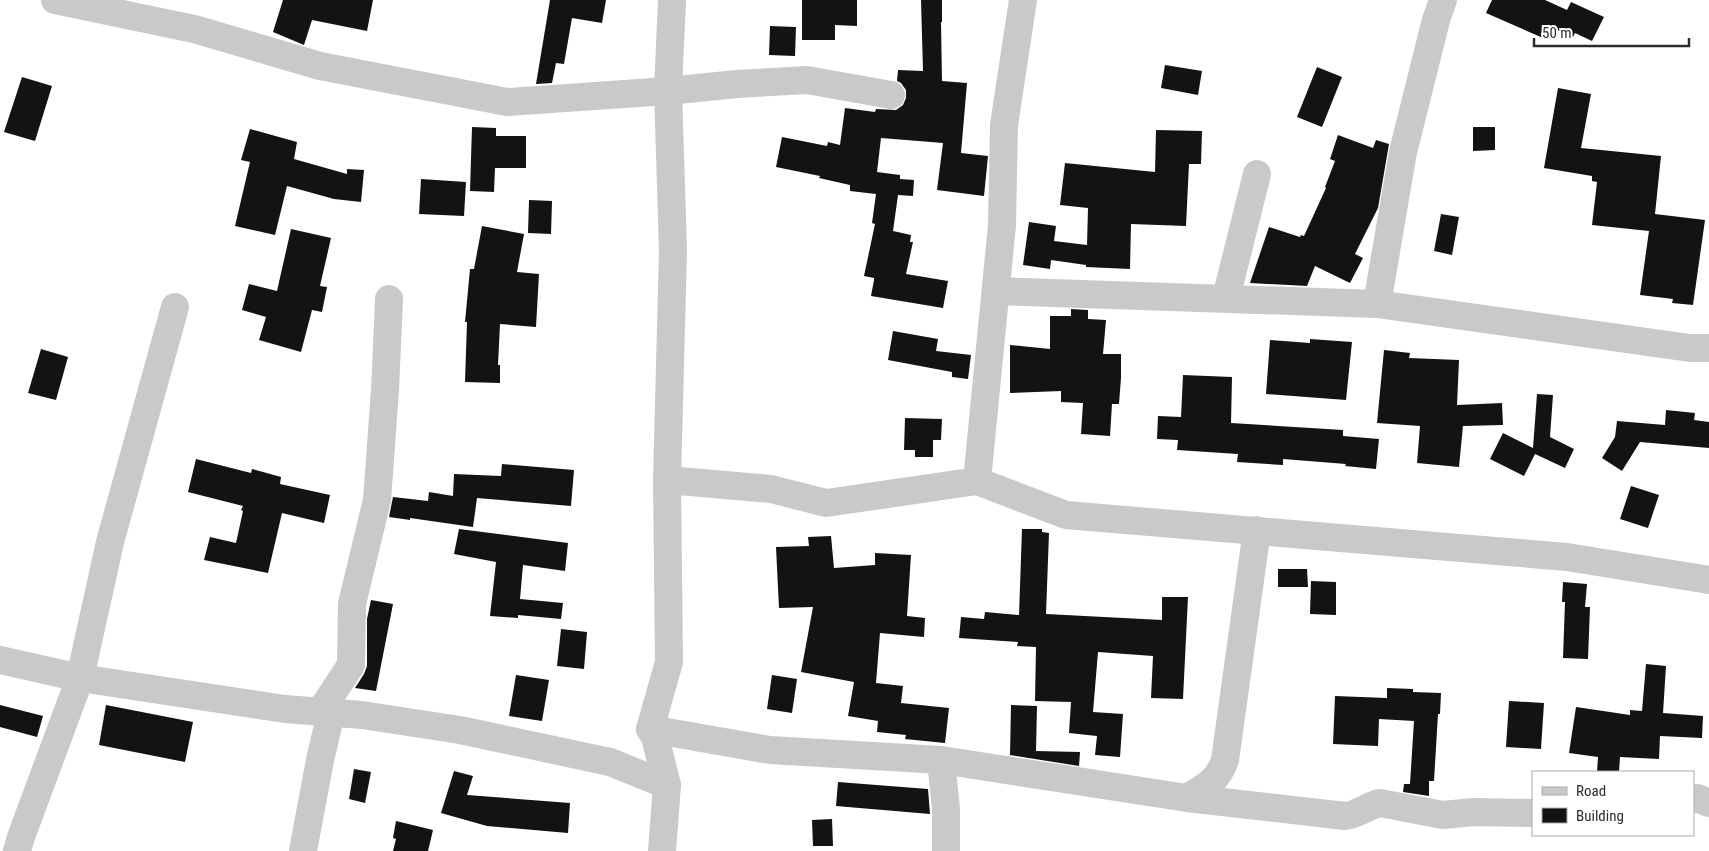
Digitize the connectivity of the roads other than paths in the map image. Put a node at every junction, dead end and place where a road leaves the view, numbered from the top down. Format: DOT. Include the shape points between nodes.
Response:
graph roads {
  1 [pos="55,0"];
  2 [pos="672,0"];
  3 [pos="1023,0"];
  4 [pos="1443,0"];
  5 [pos="668,91"];
  6 [pos="891,95"];
  7 [pos="1257,174"];
  8 [pos="996,291"];
  9 [pos="1226,298"];
  10 [pos="389,299"];
  11 [pos="1377,304"];
  12 [pos="175,307"];
  13 [pos="1709,348"];
  14 [pos="667,480"];
  15 [pos="977,481"];
  16 [pos="1257,530"];
  17 [pos="1709,580"];
  18 [pos="0,660"];
  19 [pos="80,678"];
  20 [pos="326,712"];
  21 [pos="650,729"];
  22 [pos="941,760"];
  23 [pos="667,785"];
  24 [pos="1187,798"];
  25 [pos="1694,799"];
  26 [pos="1709,803"];
  27 [pos="1532,813"];
  28 [pos="17,851"];
  29 [pos="302,851"];
  30 [pos="662,851"];
  31 [pos="946,851"];
  1 -- 5 [label="street" via="194,29 320,66 507,102"];
  2 -- 5 [label="street"];
  3 -- 8 [label="street" via="1004,125 1002,225"];
  4 -- 11 [label="street" via="1403,152"];
  5 -- 6 [label="street" via="808,80"];
  5 -- 14 [label="street" via="673,251"];
  7 -- 9 [label="street"];
  8 -- 9 [label="street"];
  8 -- 15 [label="street"];
  9 -- 11 [label="street"];
  10 -- 20 [label="street" via="377,500 352,604 351,665"];
  11 -- 13 [label="street"];
  12 -- 19 [label="street" via="110,542"];
  14 -- 15 [label="street" via="771,489 826,503"];
  14 -- 21 [label="street" via="669,662"];
  15 -- 16 [label="street" via="1066,515"];
  16 -- 17 [label="street" via="1567,557"];
  16 -- 24 [label="street" via="1225,760 1220,773 1212,781"];
  18 -- 19 [label="street"];
  19 -- 20 [label="street" via="285,709"];
  19 -- 28 [label="street"];
  20 -- 23 [label="street" via="460,730 610,762"];
  20 -- 29 [label="street"];
  21 -- 22 [label="street" via="770,750"];
  21 -- 23 [label="street" via="655,736"];
  22 -- 24 [label="street"];
  22 -- 31 [label="street"];
  23 -- 30 [label="street"];
  24 -- 27 [label="street" via="1345,816 1380,803 1443,815"];
  25 -- 26 [label="street"];
}
